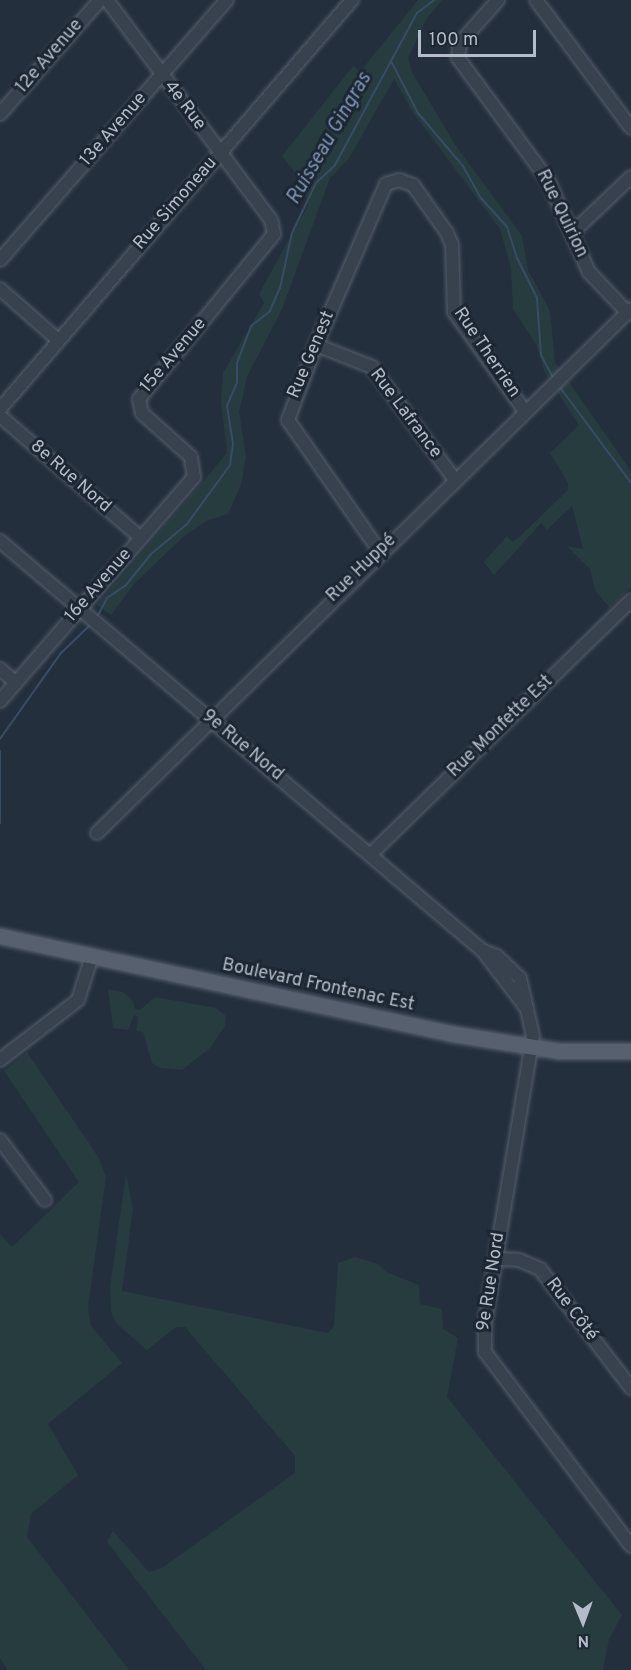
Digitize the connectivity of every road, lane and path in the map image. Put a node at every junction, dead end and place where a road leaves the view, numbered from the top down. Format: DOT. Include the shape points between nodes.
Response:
graph roads {
  1 [pos="100,0"];
  2 [pos="107,0"];
  3 [pos="227,0"];
  4 [pos="351,0"];
  5 [pos="498,0"];
  6 [pos="536,0"];
  7 [pos="162,76"];
  8 [pos="0,114"];
  9 [pos="631,128"];
  10 [pos="220,153"];
  11 [pos="631,177"];
  12 [pos="393,181"];
  13 [pos="572,233"];
  14 [pos="271,242"];
  15 [pos="0,260"];
  16 [pos="0,289"];
  17 [pos="629,310"];
  18 [pos="58,340"];
  19 [pos="316,345"];
  20 [pos="0,409"];
  21 [pos="524,410"];
  22 [pos="0,416"];
  23 [pos="196,470"];
  24 [pos="454,480"];
  25 [pos="141,538"];
  26 [pos="0,541"];
  27 [pos="380,552"];
  28 [pos="631,600"];
  29 [pos="84,613"];
  30 [pos="0,669"];
  31 [pos="16,682"];
  32 [pos="0,701"];
  33 [pos="209,719"];
  34 [pos="97,833"];
  35 [pos="370,854"];
  36 [pos="0,936"];
  37 [pos="92,956"];
  38 [pos="533,1048"];
  39 [pos="631,1051"];
  40 [pos="0,1060"];
  41 [pos="0,1140"];
  42 [pos="45,1200"];
  43 [pos="495,1259"];
  44 [pos="631,1388"];
  45 [pos="631,1546"];
  1 -- 8 [label="street, 12e Avenue"];
  2 -- 7 [label="street, 4e Rue"];
  3 -- 7 [label="street, 13e Avenue"];
  4 -- 10 [label="street, Rue Simoneau"];
  5 -- 13 [label="street, Rue Quirion" via="460,43 457,52 548,180"];
  6 -- 9 [label="street"];
  7 -- 10 [label="street, 4e Rue"];
  7 -- 15 [label="street, 13e Avenue"];
  10 -- 14 [label="street, 4e Rue" via="271,220"];
  10 -- 18 [label="street, Rue Simoneau"];
  11 -- 13 [label="street"];
  12 -- 19 [label="street, Rue Genest" via="379,195"];
  12 -- 21 [label="street, Rue Therrien" via="412,185 447,233 452,251 454,312"];
  13 -- 17 [label="street, Rue Quirion" via="590,272"];
  14 -- 23 [label="street, 15e Avenue" via="139,399 142,413 191,458"];
  16 -- 18 [label="street"];
  17 -- 21 [label="street, Rue Huppé"];
  18 -- 20 [label="street, Rue Simoneau"];
  19 -- 24 [label="street, Rue Lafrance" via="372,367"];
  19 -- 27 [label="street, Rue Genest" via="288,420"];
  21 -- 24 [label="street, Rue Huppé"];
  22 -- 25 [label="street, 8e Rue Nord"];
  23 -- 25 [label="street, 16e Avenue"];
  24 -- 27 [label="street, Rue Huppé"];
  25 -- 29 [label="street, 16e Avenue"];
  26 -- 29 [label="street, 9e Rue Nord"];
  27 -- 33 [label="street, Rue Huppé"];
  28 -- 35 [label="street, Rue Monfette Est"];
  29 -- 31 [label="street, 16e Avenue"];
  29 -- 33 [label="street, 9e Rue Nord"];
  30 -- 31 [label="street"];
  31 -- 32 [label="street, 16e Avenue"];
  33 -- 34 [label="street, Rue Huppé"];
  33 -- 35 [label="street, 9e Rue Nord"];
  35 -- 38 [label="street, 9e Rue Nord" via="483,951 497,956 514,970 523,987"];
  36 -- 37 [label="main road, Boulevard Frontenac Est"];
  37 -- 38 [label="main road, Boulevard Frontenac Est" via="380,1020"];
  37 -- 40 [label="street" via="78,999"];
  38 -- 39 [label="main road, Boulevard Frontenac Est"];
  38 -- 43 [label="street, 9e Rue Nord"];
  41 -- 42 [label="street"];
  43 -- 44 [label="street, Rue Côté" via="519,1260 540,1269"];
  43 -- 45 [label="street, 9e Rue Nord" via="484,1332 485,1352"];
}
